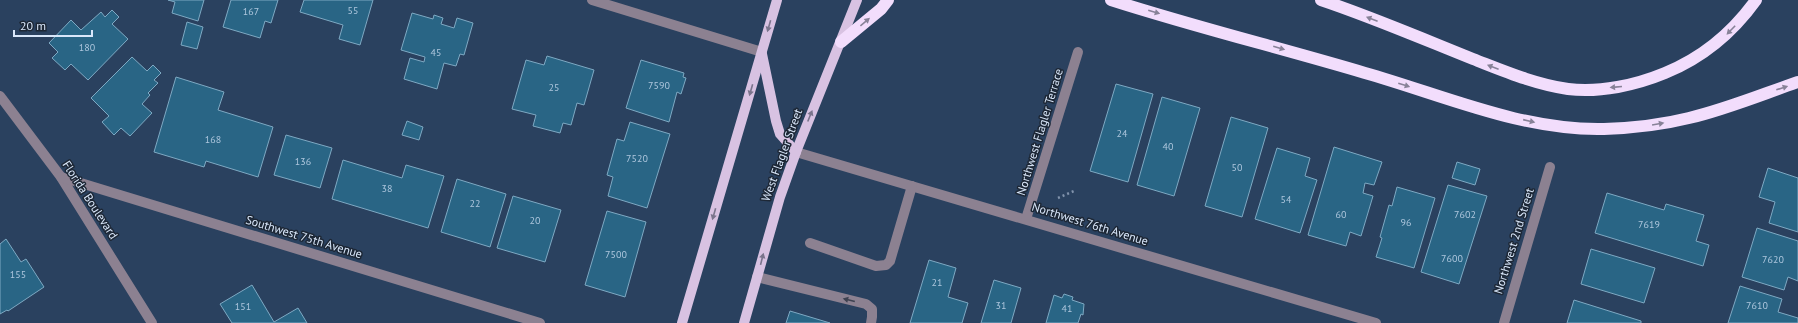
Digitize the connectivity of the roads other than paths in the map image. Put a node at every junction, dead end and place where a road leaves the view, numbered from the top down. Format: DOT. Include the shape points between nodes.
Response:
graph roads {
  1 [pos="592,0"];
  2 [pos="777,0"];
  3 [pos="857,0"];
  4 [pos="888,0"];
  5 [pos="1111,0"];
  6 [pos="1321,0"];
  7 [pos="1756,0"];
  8 [pos="841,42"];
  9 [pos="762,52"];
  10 [pos="1078,52"];
  11 [pos="1798,82"];
  12 [pos="0,96"];
  13 [pos="796,152"];
  14 [pos="1550,167"];
  15 [pos="61,177"];
  16 [pos="912,186"];
  17 [pos="1026,219"];
  18 [pos="810,243"];
  19 [pos="757,277"];
  20 [pos="152,323"];
  21 [pos="540,323"];
  22 [pos="682,323"];
  23 [pos="744,323"];
  24 [pos="871,323"];
  25 [pos="1376,323"];
  26 [pos="1504,323"];
  1 -- 9 [label="street"];
  2 -- 9 [label="main road, one-way"];
  3 -- 8 [label="main road, West Flagler Street"];
  8 -- 4 [label="highway, one-way" via="881,9"];
  5 -- 11 [label="highway, one-way" via="1367,73 1488,111 1532,122 1571,127 1603,129 1644,126 1690,118"];
  7 -- 6 [label="highway, one-way" via="1728,33 1682,66 1624,86 1569,89 1530,81"];
  13 -- 8 [label="main road, West Flagler Street, one-way"];
  9 -- 13 [label="main road" via="780,134"];
  9 -- 22 [label="main road, one-way"];
  10 -- 17 [label="street, Northwest Flagler Terrace"];
  12 -- 15 [label="street, Florida Boulevard"];
  13 -- 16 [label="street, Northwest 76th Avenue"];
  19 -- 13 [label="main road, West Flagler Street, one-way"];
  14 -- 26 [label="street, Northwest 2nd Street"];
  15 -- 20 [label="street, Florida Boulevard"];
  15 -- 21 [label="street, Southwest 75th Avenue"];
  16 -- 17 [label="street, Northwest 76th Avenue"];
  16 -- 18 [label="street" via="890,261 886,265 876,266"];
  17 -- 25 [label="street, Northwest 76th Avenue"];
  19 -- 23 [label="main road, West Flagler Street"];
  24 -- 19 [label="street, one-way" via="872,309 866,304"];
}
